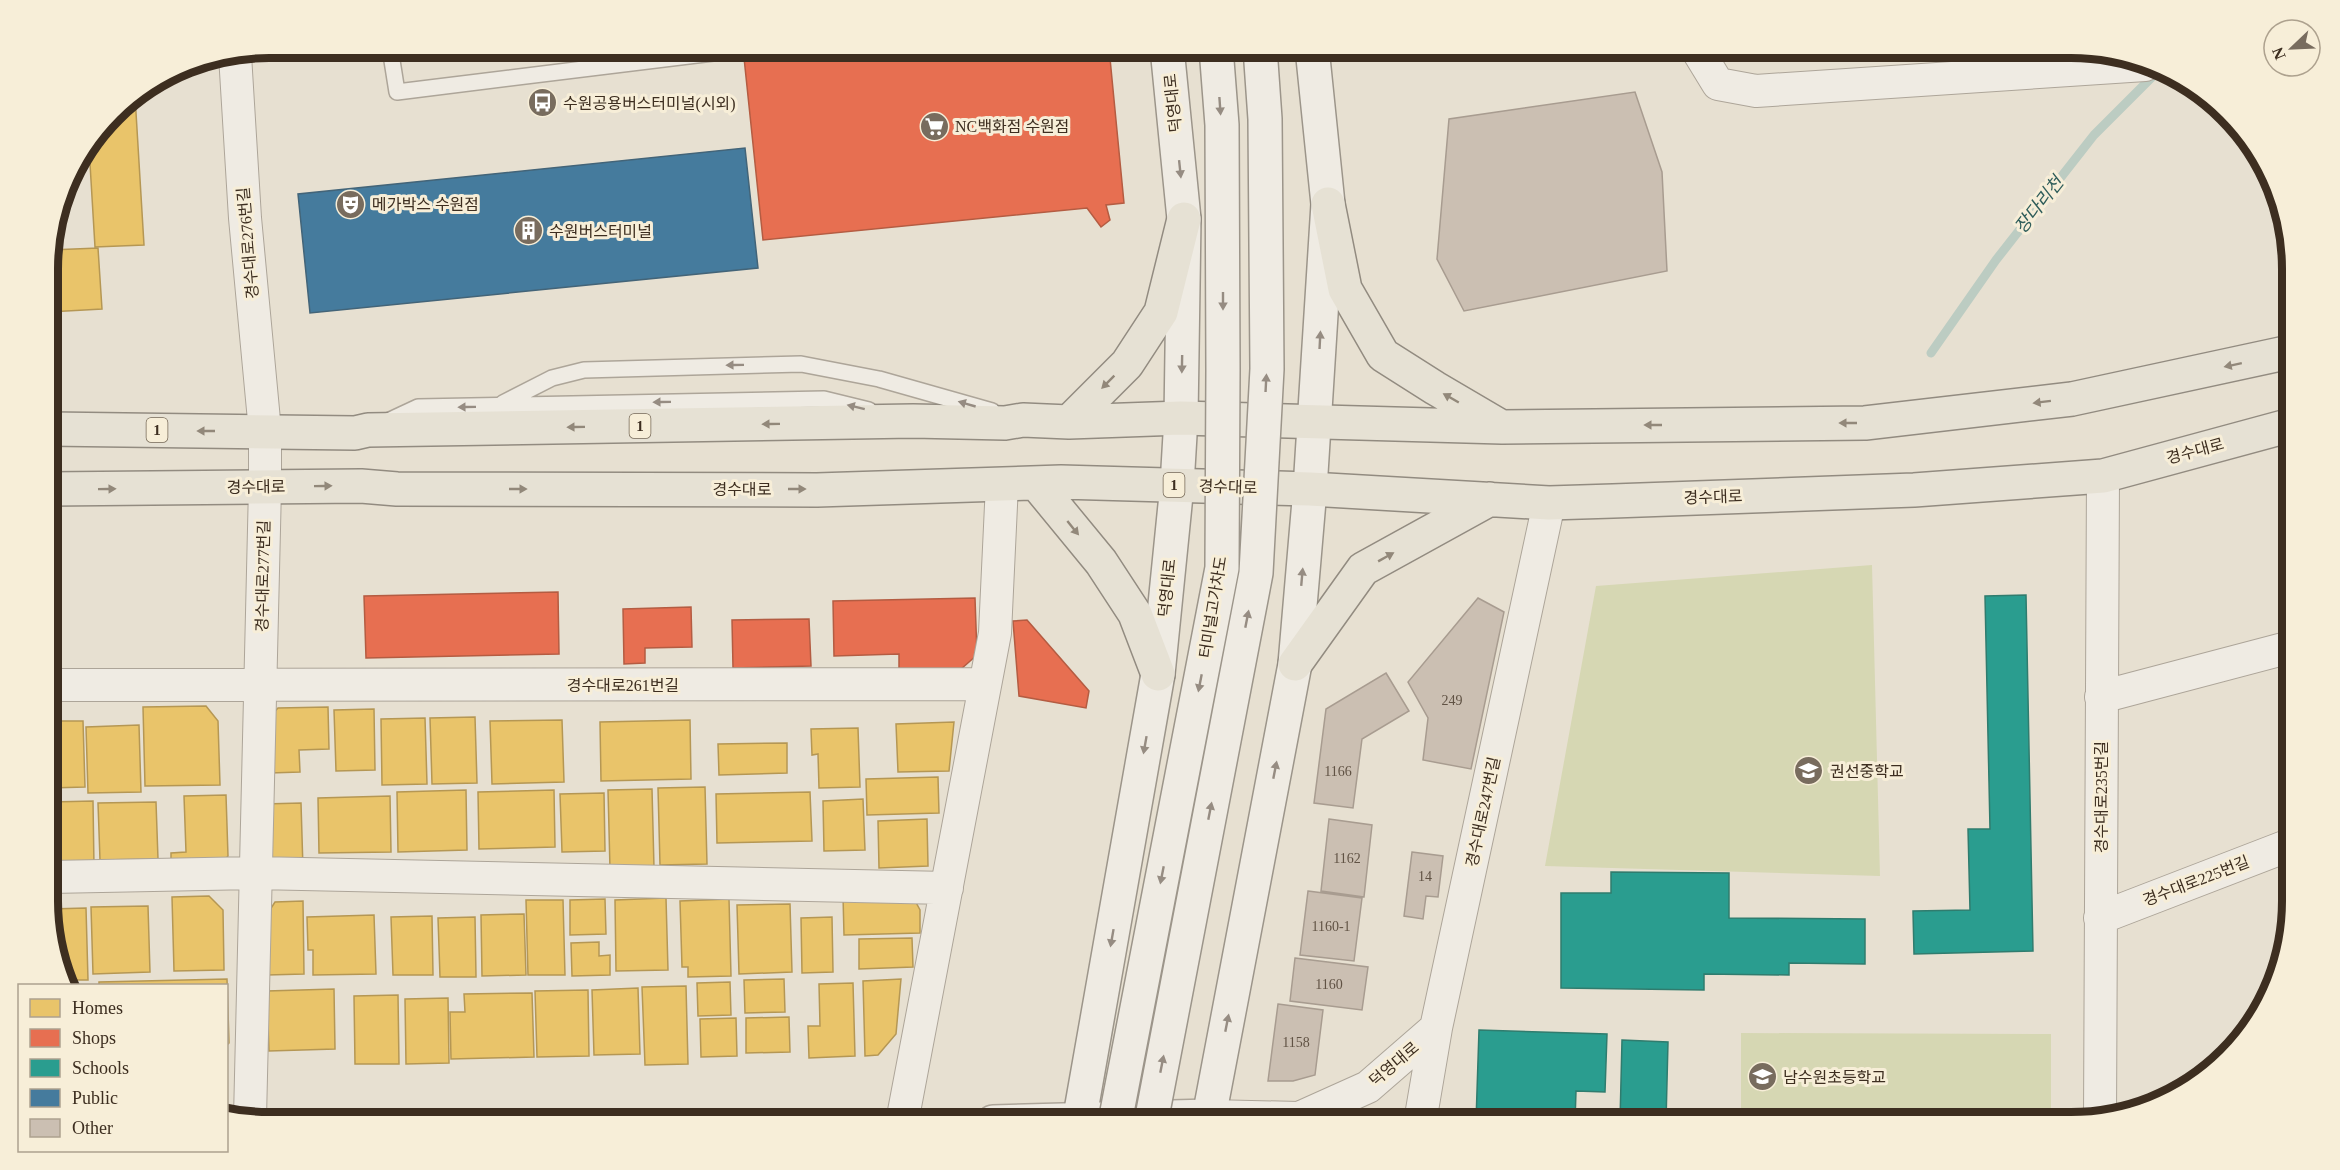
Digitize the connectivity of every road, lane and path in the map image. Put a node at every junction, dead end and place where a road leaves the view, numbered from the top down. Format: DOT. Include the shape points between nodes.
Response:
graph roads {
  1 [pos="1168,58"];
  2 [pos="1217,58"];
  3 [pos="1261,58"];
  4 [pos="1313,58"];
  5 [pos="1702,58"];
  6 [pos="392,59"];
  7 [pos="666,59"];
  8 [pos="236,61"];
  9 [pos="2126,66"];
  10 [pos="1328,204"];
  11 [pos="1184,219"];
  12 [pos="2282,354"];
  13 [pos="496,406"];
  14 [pos="1181,418"];
  15 [pos="1023,420"];
  16 [pos="913,421"];
  17 [pos="1315,421"];
  18 [pos="1069,422"];
  19 [pos="1502,427"];
  20 [pos="2282,427"];
  21 [pos="59,429"];
  22 [pos="368,430"];
  23 [pos="265,431"];
  24 [pos="2103,476"];
  25 [pos="1036,483"];
  26 [pos="1002,484"];
  27 [pos="1178,485"];
  28 [pos="265,487"];
  29 [pos="59,489"];
  30 [pos="1310,489"];
  31 [pos="1490,499"];
  32 [pos="1549,503"];
  33 [pos="2282,649"];
  34 [pos="1294,664"];
  35 [pos="1158,674"];
  36 [pos="985,684"];
  37 [pos="58,685"];
  38 [pos="260,685"];
  39 [pos="2101,697"];
  40 [pos="2282,848"];
  41 [pos="256,873"];
  42 [pos="58,877"];
  43 [pos="946,888"];
  44 [pos="2100,918"];
  45 [pos="1436,1028"];
  46 [pos="2100,1110"];
  47 [pos="250,1111"];
  48 [pos="1210,1111"];
  49 [pos="1314,1111"];
  50 [pos="1422,1111"];
  51 [pos="904,1112"];
  52 [pos="1081,1112"];
  53 [pos="1116,1112"];
  54 [pos="1153,1112"];
  1 -- 11 [label="main road, 덕영대로, one-way"];
  2 -- 53 [label="main road, 터미널고가차도, one-way, bridge" via="1222,149 1222,568"];
  54 -- 3 [label="main road, 터미널고가차도, one-way, bridge" via="1256,573 1267,369 1265,119"];
  4 -- 10 [label="main road"];
  5 -- 9 [label="street" via="1718,84 1756,91"];
  6 -- 7 [label="lane" via="397,92"];
  8 -- 23 [label="street, 경수대로276번길" via="245,218"];
  17 -- 10 [label="main road, one-way"];
  19 -- 10 [label="main road, one-way" via="1383,355 1345,289"];
  11 -- 14 [label="main road, 덕영대로, one-way"];
  11 -- 18 [label="main road, one-way" via="1161,312 1127,364"];
  12 -- 19 [label="main road, 1, one-way" via="2072,399 1865,423"];
  15 -- 13 [label="lane, one-way" via="879,379 801,364 584,370 552,378"];
  16 -- 13 [label="lane, one-way" via="824,399"];
  13 -- 22 [label="lane, one-way" via="418,407"];
  14 -- 17 [label="main road, 1"];
  14 -- 18 [label="main road, 1"];
  14 -- 27 [label="main road, 덕영대로"];
  15 -- 16 [label="main road, 1"];
  15 -- 18 [label="main road, 1"];
  16 -- 22 [label="main road, 1, one-way"];
  17 -- 19 [label="main road, 1"];
  17 -- 30 [label="main road"];
  20 -- 24 [label="main road, 경수대로 / 1"];
  23 -- 21 [label="main road, 1, one-way"];
  22 -- 23 [label="main road, 1"];
  23 -- 28 [label="street, 경수대로277번길"];
  24 -- 32 [label="main road, 경수대로 / 1" via="1914,490"];
  24 -- 39 [label="street, 경수대로235번길"];
  25 -- 26 [label="main road, 경수대로 / 1"];
  25 -- 27 [label="main road, 경수대로 / 1"];
  25 -- 35 [label="main road, one-way" via="1101,562 1135,614"];
  28 -- 26 [label="main road, 경수대로 / 1, one-way" via="817,489"];
  26 -- 36 [label="street" via="995,633"];
  27 -- 30 [label="main road, 경수대로 / 1"];
  27 -- 35 [label="main road, 덕영대로"];
  29 -- 28 [label="main road, 경수대로 / 1, one-way"];
  28 -- 38 [label="street, 경수대로277번길"];
  30 -- 31 [label="main road, 경수대로 / 1"];
  34 -- 30 [label="main road, one-way"];
  31 -- 32 [label="main road, 경수대로 / 1"];
  34 -- 31 [label="main road, one-way" via="1363,570"];
  32 -- 45 [label="street, 경수대로247번길"];
  33 -- 39 [label="street"];
  48 -- 34 [label="main road, one-way"];
  35 -- 52 [label="main road, 덕영대로, one-way"];
  36 -- 38 [label="street, 경수대로261번길"];
  36 -- 43 [label="street"];
  37 -- 38 [label="street"];
  38 -- 41 [label="street, 경수대로277번길"];
  39 -- 44 [label="street, 경수대로235번길"];
  40 -- 44 [label="street, 경수대로225번길"];
  41 -- 42 [label="street"];
  41 -- 43 [label="street"];
  41 -- 47 [label="street, 경수대로277번길"];
  43 -- 51 [label="street"];
  44 -- 46 [label="street, 경수대로235번길"];
  45 -- 49 [label="street, 덕영대로" via="1368,1087"];
  45 -- 50 [label="street, 경수대로247번길"];
}
